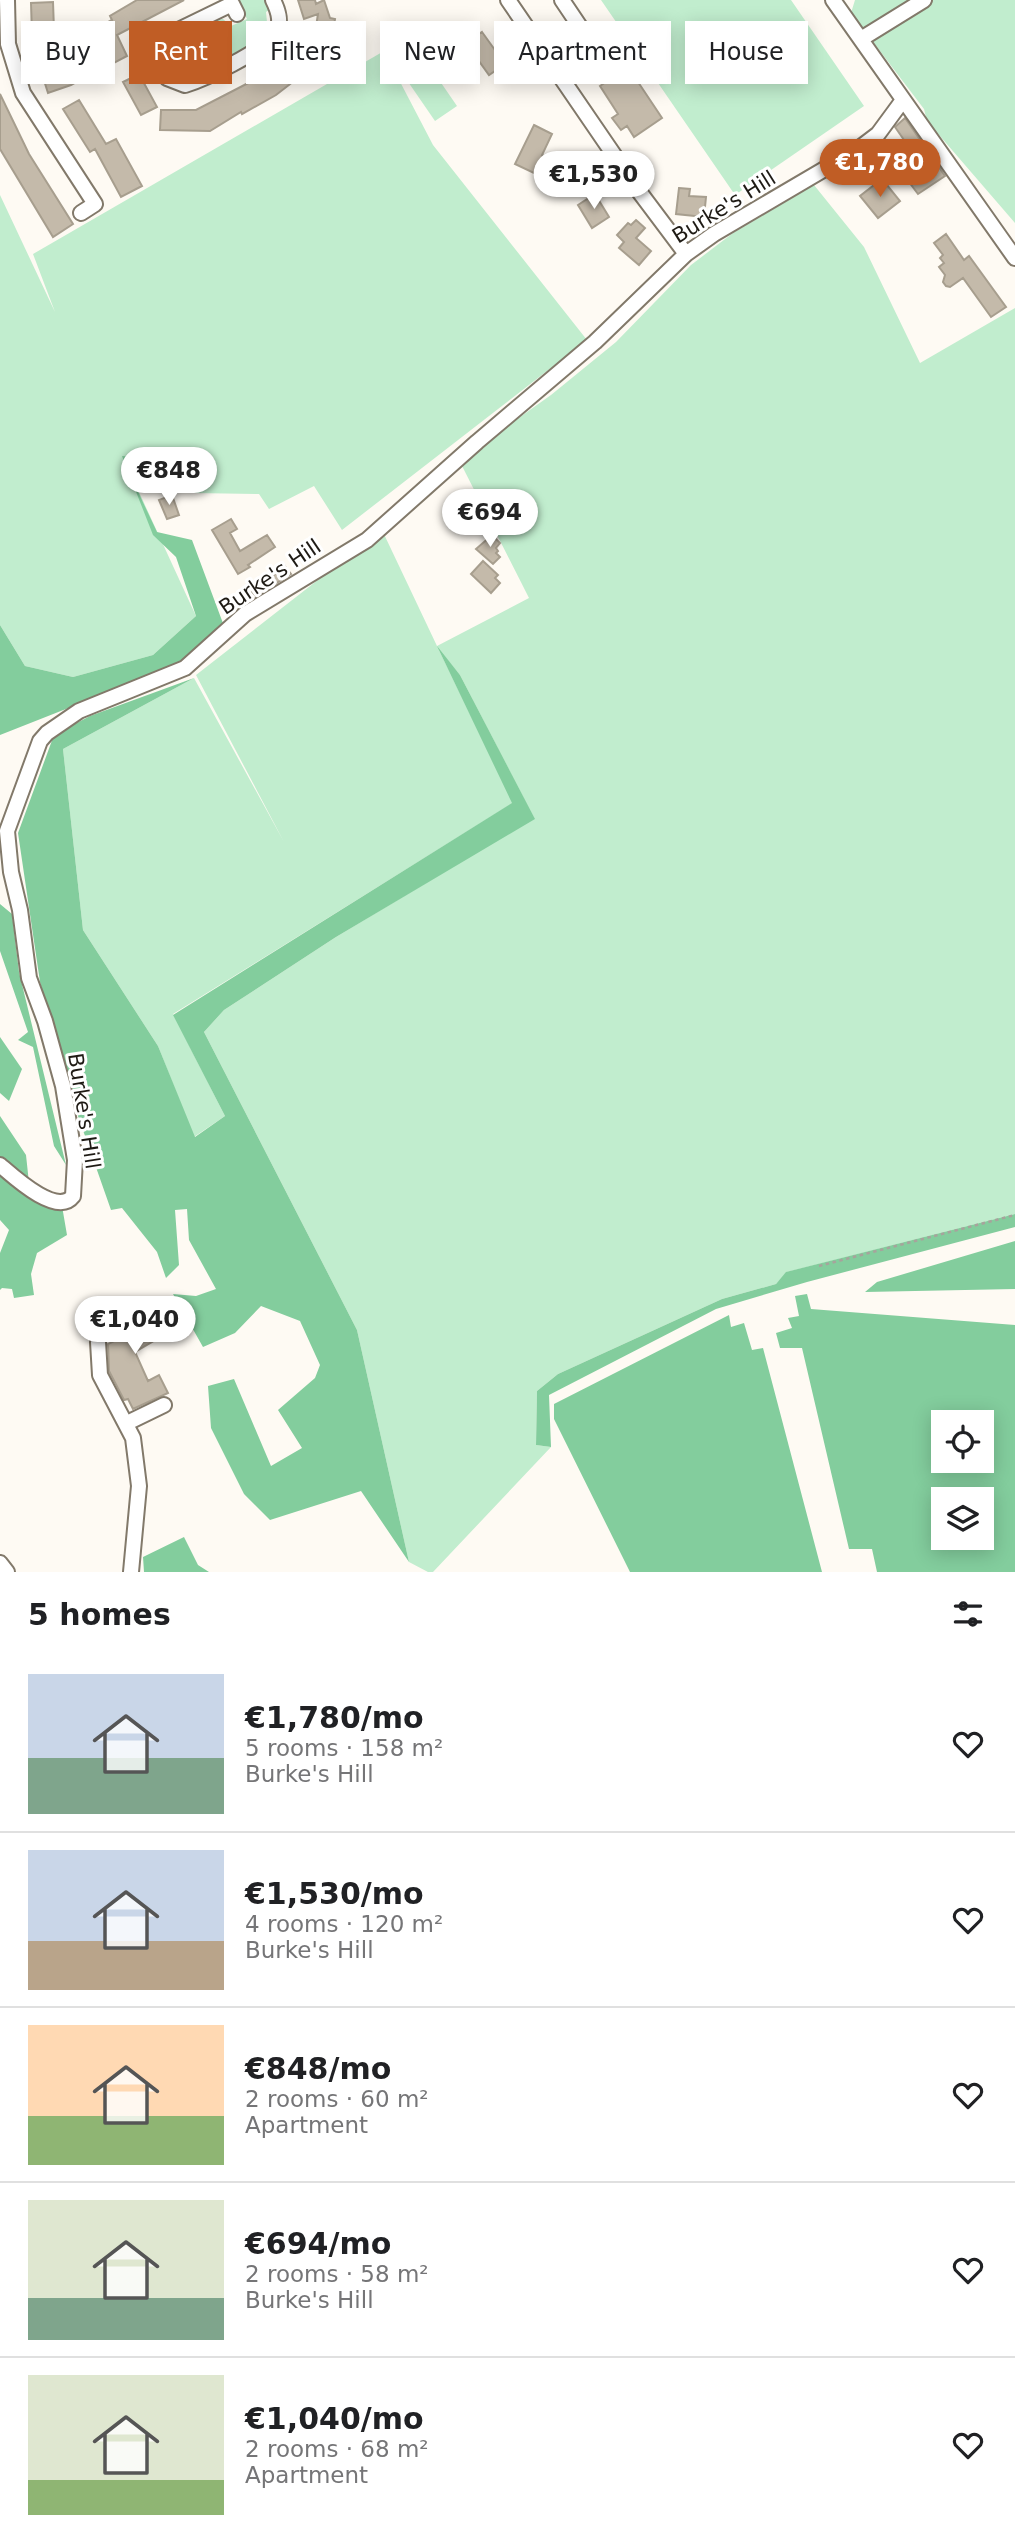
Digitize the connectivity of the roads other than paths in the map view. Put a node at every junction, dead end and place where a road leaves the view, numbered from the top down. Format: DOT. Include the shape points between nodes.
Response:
graph roads {
  1 [pos="273,0"];
  2 [pos="508,0"];
  3 [pos="562,0"];
  4 [pos="833,0"];
  5 [pos="924,0"];
  6 [pos="4,1"];
  7 [pos="237,14"];
  8 [pos="576,21"];
  9 [pos="861,39"];
  10 [pos="4,45"];
  11 [pos="903,100"];
  12 [pos="81,213"];
  13 [pos="686,254"];
  14 [pos="1015,258"];
  15 [pos="0,1165"];
  16 [pos="98,1342"];
  17 [pos="164,1405"];
  18 [pos="127,1423"];
  19 [pos="0,1563"];
  20 [pos="7,1572"];
  21 [pos="131,1572"];
  1 -- 7 [label="street" via="279,23 274,36 255,50 186,85 167,78 155,57 156,43 232,4"];
  2 -- 13 [label="street"];
  3 -- 8 [label="street"];
  4 -- 9 [label="street"];
  5 -- 9 [label="street"];
  6 -- 10 [label="street"];
  9 -- 11 [label="street"];
  10 -- 12 [label="street" via="23,93 95,204"];
  11 -- 13 [label="street, Burke's Hill" via="878,134 857,150"];
  11 -- 14 [label="street"];
  13 -- 15 [label="street, Burke's Hill" via="596,342 367,540 245,614 186,668 79,711 40,741 7,831 29,978 63,1086 75,1160 73,1196 64,1203 46,1198"];
  16 -- 18 [label="street" via="100,1375"];
  17 -- 18 [label="street"];
  18 -- 21 [label="street" via="139,1486"];
  19 -- 20 [label="street"];
}
